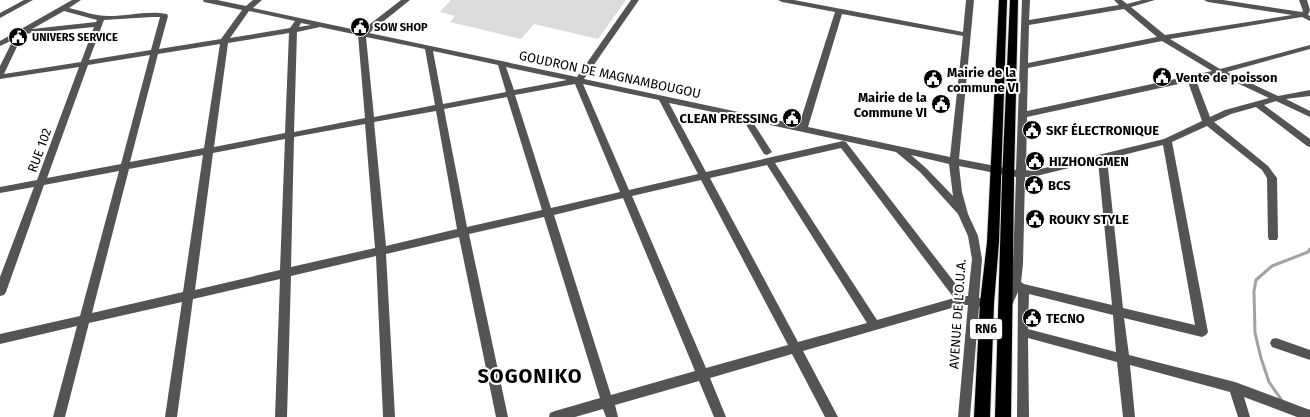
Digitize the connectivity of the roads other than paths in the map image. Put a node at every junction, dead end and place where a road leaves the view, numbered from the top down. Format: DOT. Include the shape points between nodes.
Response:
graph roads {
  1 [pos="29,0"];
  2 [pos="64,0"];
  3 [pos="207,0"];
  4 [pos="258,0"];
  5 [pos="406,0"];
  6 [pos="635,0"];
  7 [pos="782,0"];
  8 [pos="970,0"];
  9 [pos="1002,0"];
  10 [pos="1014,0"];
  11 [pos="1026,0"];
  12 [pos="1118,0"];
  13 [pos="1151,0"];
  14 [pos="1208,0"];
  15 [pos="1303,0"];
  16 [pos="75,1"];
  17 [pos="1126,6"];
  18 [pos="62,8"];
  19 [pos="246,8"];
  20 [pos="839,11"];
  21 [pos="0,16"];
  22 [pos="1307,17"];
  23 [pos="299,20"];
  24 [pos="100,21"];
  25 [pos="1025,23"];
  26 [pos="323,25"];
  27 [pos="293,30"];
  28 [pos="20,33"];
  29 [pos="362,34"];
  30 [pos="967,35"];
  31 [pos="1163,38"];
  32 [pos="224,41"];
  33 [pos="0,44"];
  34 [pos="428,47"];
  35 [pos="1310,47"];
  36 [pos="154,53"];
  37 [pos="501,63"];
  38 [pos="84,64"];
  39 [pos="1024,66"];
  40 [pos="1218,71"];
  41 [pos="0,74"];
  42 [pos="1191,79"];
  43 [pos="578,81"];
  44 [pos="511,93"];
  45 [pos="1310,93"];
  46 [pos="662,98"];
  47 [pos="1279,98"];
  48 [pos="1258,104"];
  49 [pos="439,107"];
  50 [pos="1310,114"];
  51 [pos="1023,115"];
  52 [pos="745,116"];
  53 [pos="370,120"];
  54 [pos="1208,121"];
  55 [pos="803,128"];
  56 [pos="290,135"];
  57 [pos="844,140"];
  58 [pos="1167,141"];
  59 [pos="1310,144"];
  60 [pos="898,149"];
  61 [pos="209,151"];
  62 [pos="1102,156"];
  63 [pos="768,157"];
  64 [pos="954,162"];
  65 [pos="124,167"];
  66 [pos="1008,172"];
  67 [pos="704,176"];
  68 [pos="40,183"];
  69 [pos="0,190"];
  70 [pos="626,194"];
  71 [pos="548,212"];
  72 [pos="964,214"];
  73 [pos="463,232"];
  74 [pos="1273,237"];
  75 [pos="381,251"];
  76 [pos="286,273"];
  77 [pos="1018,286"];
  78 [pos="0,292"];
  79 [pos="188,295"];
  80 [pos="962,300"];
  81 [pos="981,302"];
  82 [pos="1006,310"];
  83 [pos="1118,311"];
  84 [pos="84,319"];
  85 [pos="875,326"];
  86 [pos="1022,332"];
  87 [pos="0,338"];
  88 [pos="1276,343"];
  89 [pos="796,348"];
  90 [pos="1310,355"];
  91 [pos="1123,358"];
  92 [pos="702,376"];
  93 [pos="1235,388"];
  94 [pos="608,403"];
  95 [pos="1310,416"];
  96 [pos="59,417"];
  97 [pos="171,417"];
  98 [pos="281,417"];
  99 [pos="389,417"];
  100 [pos="502,417"];
  101 [pos="555,417"];
  102 [pos="612,417"];
  103 [pos="720,417"];
  104 [pos="832,417"];
  105 [pos="964,417"];
  106 [pos="982,417"];
  107 [pos="1003,417"];
  108 [pos="1023,417"];
  109 [pos="1128,417"];
  110 [pos="1244,417"];
  1 -- 21 [label="street"];
  2 -- 16 [label="street"];
  3 -- 19 [label="street, GOUDRON DE MAGNAMBOUGOU"];
  4 -- 19 [label="street"];
  5 -- 29 [label="street"];
  6 -- 43 [label="street"];
  7 -- 20 [label="street"];
  8 -- 30 [label="street, AVENUE DE L'O.U.A."];
  9 -- 66 [label="highway, AVENUE DE L'O.U.A. / RN6"];
  10 -- 66 [label="highway, AVENUE DE L'O.U.A. / RN6"];
  11 -- 25 [label="street, AVENUE DE L'O.U.A."];
  12 -- 17 [label="street"];
  13 -- 17 [label="street"];
  14 -- 22 [label="street" via="1263,7"];
  15 -- 22 [label="street"];
  16 -- 18 [label="street"];
  17 -- 25 [label="street"];
  17 -- 31 [label="street"];
  18 -- 24 [label="street"];
  18 -- 28 [label="street"];
  19 -- 23 [label="street, GOUDRON DE MAGNAMBOUGOU"];
  19 -- 32 [label="street"];
  20 -- 30 [label="street"];
  20 -- 55 [label="street"];
  22 -- 31 [label="street"];
  23 -- 26 [label="street, GOUDRON DE MAGNAMBOUGOU"];
  23 -- 27 [label="street"];
  24 -- 28 [label="street"];
  24 -- 36 [label="street" via="164,16"];
  24 -- 38 [label="street, RUE 102"];
  25 -- 39 [label="street, AVENUE DE L'O.U.A."];
  26 -- 27 [label="street"];
  26 -- 29 [label="street, GOUDRON DE MAGNAMBOUGOU"];
  27 -- 32 [label="street"];
  27 -- 56 [label="street"];
  28 -- 33 [label="street"];
  28 -- 41 [label="street"];
  29 -- 34 [label="street, GOUDRON DE MAGNAMBOUGOU"];
  29 -- 53 [label="street"];
  30 -- 64 [label="street, AVENUE DE L'O.U.A."];
  31 -- 39 [label="street"];
  31 -- 40 [label="street"];
  32 -- 36 [label="street"];
  32 -- 61 [label="street"];
  34 -- 37 [label="street, GOUDRON DE MAGNAMBOUGOU"];
  34 -- 49 [label="street"];
  35 -- 40 [label="street"];
  36 -- 38 [label="street"];
  36 -- 65 [label="street"];
  37 -- 43 [label="street, GOUDRON DE MAGNAMBOUGOU"];
  37 -- 44 [label="street"];
  38 -- 41 [label="street"];
  38 -- 68 [label="street, RUE 102"];
  39 -- 51 [label="street, AVENUE DE L'O.U.A."];
  40 -- 42 [label="street"];
  40 -- 47 [label="street"];
  42 -- 51 [label="street"];
  42 -- 54 [label="street"];
  43 -- 44 [label="street"];
  43 -- 46 [label="street, GOUDRON DE MAGNAMBOUGOU"];
  43 -- 70 [label="street"];
  44 -- 49 [label="street"];
  44 -- 71 [label="street"];
  45 -- 47 [label="street, GOUDRON DE MAGNAMBOUGOU"];
  46 -- 52 [label="street, GOUDRON DE MAGNAMBOUGOU"];
  46 -- 67 [label="street"];
  47 -- 48 [label="street, GOUDRON DE MAGNAMBOUGOU"];
  47 -- 50 [label="street"];
  48 -- 54 [label="street, GOUDRON DE MAGNAMBOUGOU" via="1228,112"];
  48 -- 59 [label="street"];
  49 -- 53 [label="street"];
  49 -- 73 [label="street"];
  51 -- 66 [label="street, AVENUE DE L'O.U.A."];
  52 -- 55 [label="street, GOUDRON DE MAGNAMBOUGOU"];
  52 -- 63 [label="street"];
  53 -- 56 [label="street"];
  53 -- 75 [label="street"];
  54 -- 58 [label="street, GOUDRON DE MAGNAMBOUGOU"];
  54 -- 74 [label="street" via="1265,168 1272,178"];
  55 -- 57 [label="street, GOUDRON DE MAGNAMBOUGOU"];
  56 -- 61 [label="street"];
  56 -- 76 [label="street"];
  57 -- 60 [label="street, GOUDRON DE MAGNAMBOUGOU"];
  57 -- 63 [label="street"];
  57 -- 80 [label="street"];
  58 -- 62 [label="street, GOUDRON DE MAGNAMBOUGOU"];
  58 -- 83 [label="street" via="1202,332"];
  60 -- 64 [label="street, GOUDRON DE MAGNAMBOUGOU"];
  60 -- 72 [label="street" via="923,170"];
  61 -- 65 [label="street"];
  61 -- 79 [label="street"];
  62 -- 66 [label="street, GOUDRON DE MAGNAMBOUGOU" via="1032,174"];
  62 -- 83 [label="street"];
  63 -- 67 [label="street"];
  63 -- 85 [label="street"];
  64 -- 66 [label="street, GOUDRON DE MAGNAMBOUGOU"];
  64 -- 72 [label="street, AVENUE DE L'O.U.A." via="957,192"];
  65 -- 68 [label="street"];
  65 -- 84 [label="street"];
  66 -- 77 [label="street, AVENUE DE L'O.U.A."];
  66 -- 81 [label="highway, AVENUE DE L'O.U.A. / RN6"];
  66 -- 82 [label="highway, AVENUE DE L'O.U.A. / RN6"];
  67 -- 70 [label="street"];
  67 -- 89 [label="street"];
  68 -- 69 [label="street"];
  68 -- 78 [label="street, RUE 102"];
  70 -- 71 [label="street"];
  70 -- 92 [label="street"];
  71 -- 73 [label="street"];
  71 -- 94 [label="street"];
  72 -- 81 [label="street, AVENUE DE L'O.U.A." via="973,236"];
  73 -- 75 [label="street"];
  73 -- 100 [label="street"];
  75 -- 76 [label="street"];
  75 -- 99 [label="street"];
  76 -- 79 [label="street"];
  76 -- 98 [label="street"];
  77 -- 82 [label="street"];
  77 -- 83 [label="street"];
  77 -- 86 [label="street, AVENUE DE L'O.U.A." via="1024,293"];
  79 -- 84 [label="street"];
  79 -- 97 [label="street"];
  80 -- 81 [label="street"];
  80 -- 85 [label="street"];
  81 -- 105 [label="street, AVENUE DE L'O.U.A."];
  81 -- 106 [label="highway, AVENUE DE L'O.U.A. / RN6"];
  82 -- 107 [label="highway, AVENUE DE L'O.U.A. / RN6"];
  83 -- 91 [label="street"];
  84 -- 87 [label="street"];
  84 -- 96 [label="street"];
  85 -- 89 [label="street"];
  86 -- 91 [label="street"];
  86 -- 108 [label="street, AVENUE DE L'O.U.A."];
  88 -- 90 [label="street"];
  89 -- 92 [label="street"];
  89 -- 104 [label="street"];
  91 -- 93 [label="street"];
  91 -- 109 [label="street"];
  92 -- 94 [label="street"];
  92 -- 103 [label="street"];
  93 -- 95 [label="street"];
  93 -- 110 [label="street"];
  94 -- 101 [label="street"];
  94 -- 102 [label="street"];
}
